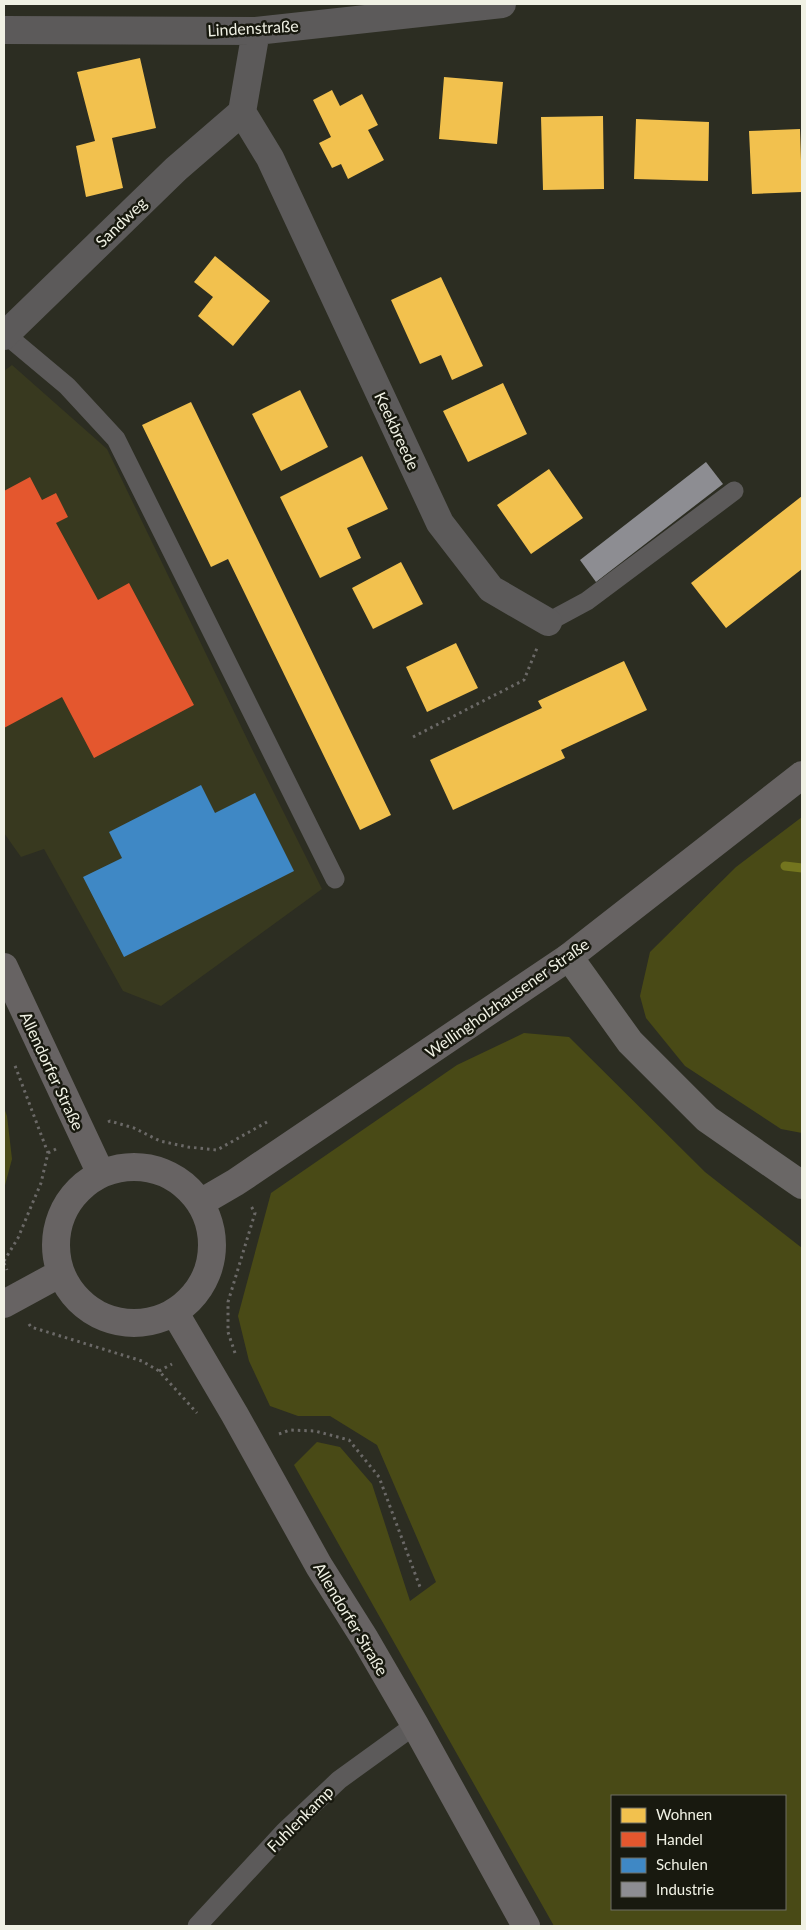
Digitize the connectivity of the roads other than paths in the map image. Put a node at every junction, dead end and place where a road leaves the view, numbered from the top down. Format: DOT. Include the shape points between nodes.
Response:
graph roads {
  1 [pos="502,4"];
  2 [pos="4,30"];
  3 [pos="256,31"];
  4 [pos="242,112"];
  5 [pos="4,335"];
  6 [pos="734,491"];
  7 [pos="548,622"];
  8 [pos="802,775"];
  9 [pos="335,879"];
  10 [pos="569,957"];
  11 [pos="4,967"];
  12 [pos="790,1170"];
  13 [pos="101,1174"];
  14 [pos="802,1185"];
  15 [pos="200,1203"];
  16 [pos="61,1274"];
  17 [pos="4,1304"];
  18 [pos="175,1312"];
  19 [pos="415,1725"];
  20 [pos="197,1926"];
  21 [pos="526,1926"];
  1 -- 3 [label="street, Lindenstraße"];
  2 -- 3 [label="street, Lindenstraße"];
  3 -- 4 [label="street"];
  4 -- 5 [label="street, Sandweg" via="176,169"];
  4 -- 7 [label="street, Keekbreede" via="270,158 440,524 491,589"];
  5 -- 9 [label="lane" via="67,386 116,439"];
  6 -- 7 [label="lane" via="587,601"];
  8 -- 10 [label="main road, Wellingholzhausener Straße"];
  10 -- 12 [label="highway" via="630,1042 707,1119"];
  10 -- 15 [label="main road, Wellingholzhausener Straße"];
  11 -- 13 [label="main road, Allendorfer Straße"];
  12 -- 14 [label="highway"];
  13 -- 15 [label="main road" via="122,1168 145,1168 166,1174 186,1186"];
  13 -- 16 [label="main road" via="82,1187 67,1205 58,1227 56,1250"];
  15 -- 18 [label="main road" via="209,1222 212,1242 210,1263 203,1283 191,1300"];
  16 -- 17 [label="main road"];
  16 -- 18 [label="main road" via="75,1297 97,1314 114,1320 149,1322"];
  18 -- 19 [label="main road, Allendorfer Straße" via="319,1566"];
  19 -- 20 [label="lane, Fuhlenkamp" via="339,1780 284,1832"];
  19 -- 21 [label="main road, Allendorfer Straße"];
}
